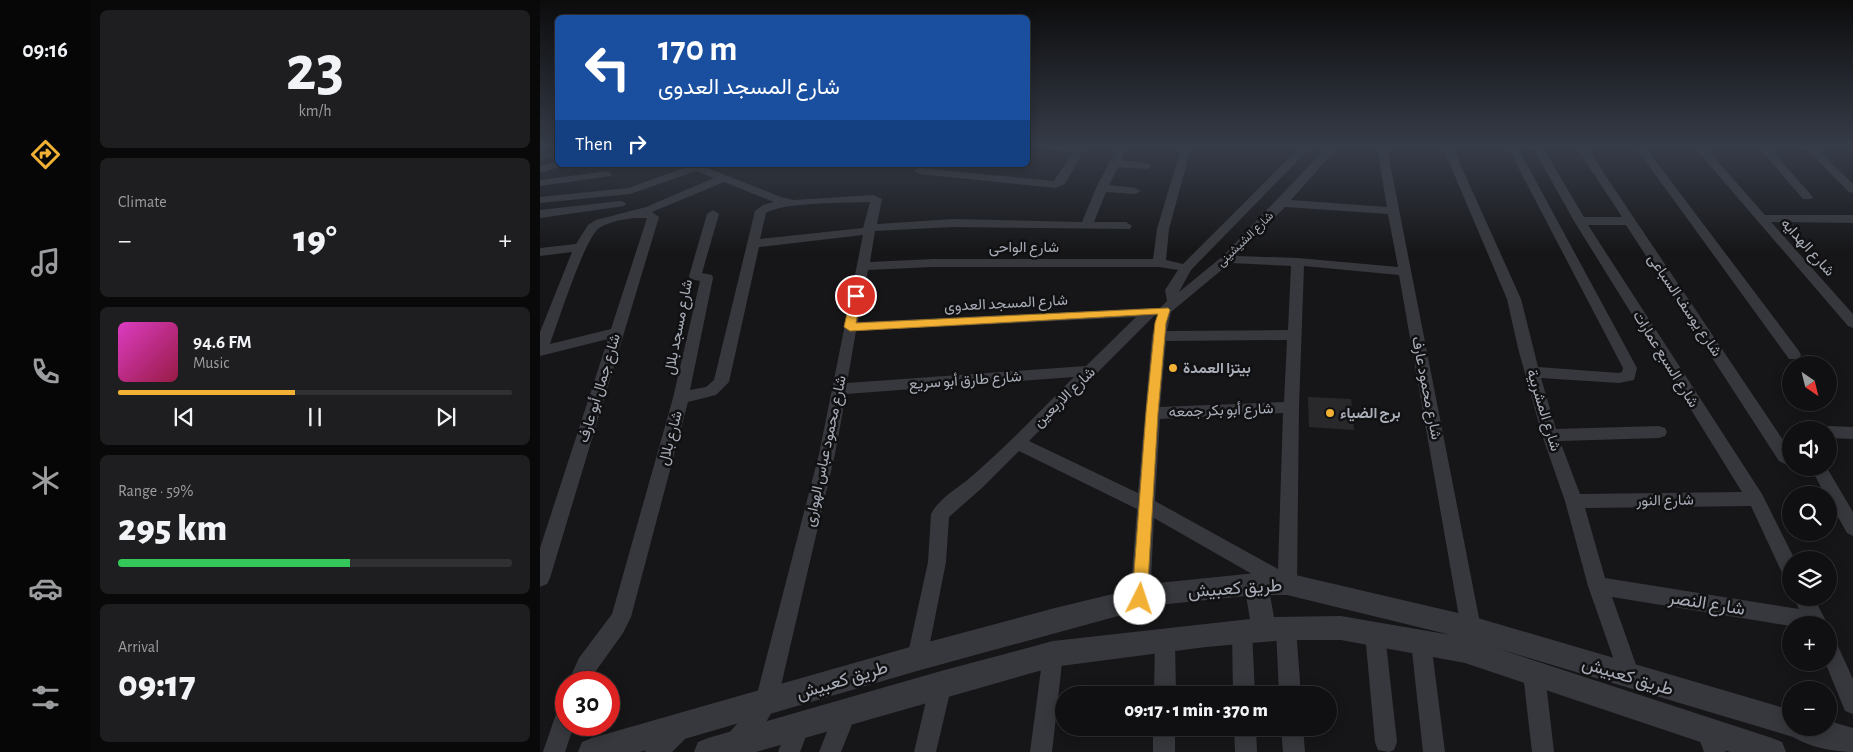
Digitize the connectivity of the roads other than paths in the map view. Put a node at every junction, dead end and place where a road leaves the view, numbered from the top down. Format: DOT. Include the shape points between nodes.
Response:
graph roads {
  1 [pos="650,183"];
  2 [pos="711,183"];
  3 [pos="737,183"];
  4 [pos="1036,183"];
  5 [pos="1057,183"];
  6 [pos="1104,183"];
  7 [pos="1176,183"];
  8 [pos="1269,183"];
  9 [pos="1300,183"];
  10 [pos="1390,183"];
  11 [pos="1463,183"];
  12 [pos="1532,183"];
  13 [pos="1558,183"];
  14 [pos="1604,183"];
  15 [pos="1667,183"];
  16 [pos="1731,183"];
  17 [pos="1795,183"];
  18 [pos="1102,188"];
  19 [pos="1135,191"];
  20 [pos="1807,197"];
  21 [pos="540,200"];
  22 [pos="793,203"];
  23 [pos="1282,203"];
  24 [pos="620,204"];
  25 [pos="1396,212"];
  26 [pos="540,214"];
  27 [pos="635,214"];
  28 [pos="713,214"];
  29 [pos="1761,218"];
  30 [pos="1849,219"];
  31 [pos="1580,221"];
  32 [pos="1629,222"];
  33 [pos="1087,225"];
  34 [pos="1126,226"];
  35 [pos="1853,228"];
  36 [pos="869,230"];
  37 [pos="753,244"];
  38 [pos="580,247"];
  39 [pos="540,252"];
  40 [pos="1227,259"];
  41 [pos="1298,262"];
  42 [pos="1159,263"];
  43 [pos="862,266"];
  44 [pos="1186,268"];
  45 [pos="1405,272"];
  46 [pos="1163,308"];
  47 [pos="1853,322"];
  48 [pos="850,327"];
  49 [pos="617,332"];
  50 [pos="1294,335"];
  51 [pos="1159,336"];
  52 [pos="540,350"];
  53 [pos="1794,355"];
  54 [pos="1090,371"];
  55 [pos="1532,372"];
  56 [pos="839,390"];
  57 [pos="681,398"];
  58 [pos="1291,407"];
  59 [pos="1152,413"];
  60 [pos="1659,432"];
  61 [pos="1837,433"];
  62 [pos="1853,434"];
  63 [pos="1550,435"];
  64 [pos="1017,442"];
  65 [pos="1782,452"];
  66 [pos="1824,476"];
  67 [pos="1756,499"];
  68 [pos="1574,501"];
  69 [pos="1146,505"];
  70 [pos="1853,528"];
  71 [pos="1782,552"];
  72 [pos="540,578"];
  73 [pos="1256,584"];
  74 [pos="1287,584"];
  75 [pos="1598,586"];
  76 [pos="1140,599"];
  77 [pos="1782,617"];
  78 [pos="1471,628"];
  79 [pos="1264,630"];
  80 [pos="1375,634"];
  81 [pos="1165,641"];
  82 [pos="1422,642"];
  83 [pos="1053,654"];
  84 [pos="917,658"];
  85 [pos="1837,668"];
  86 [pos="583,671"];
  87 [pos="1534,674"];
  88 [pos="1629,676"];
  89 [pos="941,684"];
  90 [pos="1164,686"];
  91 [pos="1247,686"];
  92 [pos="1286,686"];
  93 [pos="766,702"];
  94 [pos="1853,703"];
  95 [pos="846,712"];
  96 [pos="1782,721"];
  97 [pos="799,726"];
  98 [pos="681,727"];
  99 [pos="559,736"];
  100 [pos="1164,736"];
  101 [pos="1245,736"];
  102 [pos="1293,736"];
  103 [pos="1832,736"];
  104 [pos="1711,741"];
  105 [pos="1386,742"];
  106 [pos="1853,742"];
  107 [pos="731,748"];
  108 [pos="554,752"];
  109 [pos="592,752"];
  110 [pos="656,752"];
  111 [pos="708,752"];
  112 [pos="789,752"];
  113 [pos="830,752"];
  114 [pos="925,752"];
  115 [pos="1041,752"];
  116 [pos="1164,752"];
  117 [pos="1246,752"];
  118 [pos="1294,752"];
  119 [pos="1434,752"];
  120 [pos="1543,752"];
  121 [pos="1772,752"];
  1 -- 21 [label="street" via="630,191"];
  2 -- 27 [label="street"];
  3 -- 22 [label="street"];
  4 -- 5 [label="street"];
  6 -- 18 [label="street"];
  7 -- 42 [label="street" via="1163,229"];
  8 -- 44 [label="street, شارع الشيشينى"];
  9 -- 23 [label="street, شارع الشيشينى"];
  10 -- 25 [label="street, شارع محمود عارف"];
  11 -- 55 [label="street, شارع المشربية" via="1514,298"];
  12 -- 55 [label="street" via="1630,368 1629,376 1619,378"];
  13 -- 31 [label="street, شارع السبع عمارات"];
  14 -- 32 [label="street, شارع يوسف السباعى"];
  15 -- 53 [label="street"];
  16 -- 29 [label="street, شارع الهدايه"];
  17 -- 20 [label="street"];
  18 -- 19 [label="street"];
  18 -- 33 [label="street"];
  22 -- 36 [label="street, شارع محمود عباس الهوارى" via="875,198"];
  22 -- 37 [label="street, شارع بلال" via="762,209"];
  23 -- 25 [label="street"];
  23 -- 40 [label="street, شارع الشيشينى"];
  24 -- 26 [label="street"];
  25 -- 45 [label="street, شارع محمود عارف"];
  27 -- 38 [label="street" via="595,225"];
  27 -- 49 [label="street, شارع جمال أبو عارف" via="653,217"];
  28 -- 57 [label="street, شارع مسجد بلال" via="696,276 707,278"];
  29 -- 30 [label="street"];
  29 -- 47 [label="street, شارع الهدايه"];
  30 -- 35 [label="street"];
  31 -- 32 [label="street"];
  31 -- 67 [label="street, شارع السبع عمارات"];
  32 -- 65 [label="street, شارع يوسف السباعى"];
  33 -- 34 [label="street, شارع الواحى"];
  33 -- 36 [label="street, شارع الواحى" via="944,223"];
  36 -- 37 [label="street, شارع الواحى"];
  36 -- 43 [label="street, شارع محمود عباس الهوارى"];
  37 -- 57 [label="street, شارع بلال" via="719,385 711,391"];
  38 -- 39 [label="street"];
  38 -- 52 [label="street"];
  40 -- 41 [label="street"];
  40 -- 46 [label="street, شارع الشيشينى"];
  41 -- 45 [label="street"];
  41 -- 50 [label="street"];
  42 -- 43 [label="street, شارع الواحى"];
  42 -- 44 [label="street, شارع الواحى"];
  43 -- 48 [label="street, شارع محمود عباس الهوارى"];
  44 -- 46 [label="street, شارع الشيشينى"];
  45 -- 78 [label="street, شارع محمود عارف"];
  46 -- 48 [label="street, شارع المسجد العدوى"];
  46 -- 51 [label="street, شارع الشيشينى"];
  46 -- 54 [label="street, شارع الاربعين"];
  48 -- 56 [label="street, شارع محمود عباس الهوارى"];
  49 -- 52 [label="street"];
  49 -- 72 [label="street, شارع جمال أبو عارف"];
  50 -- 51 [label="street"];
  50 -- 58 [label="street"];
  51 -- 59 [label="street, شارع الشيشينى"];
  54 -- 56 [label="street, شارع طارق أبو سريع"];
  54 -- 64 [label="street, شارع الاربعين"];
  55 -- 63 [label="street, شارع المشربية"];
  56 -- 93 [label="street, شارع محمود عباس الهوارى" via="827,454"];
  57 -- 86 [label="street, شارع بلال" via="621,617"];
  58 -- 59 [label="street, شارع أبو بكر جمعه"];
  58 -- 74 [label="street"];
  59 -- 69 [label="street, شارع الشيشينى"];
  60 -- 63 [label="street"];
  61 -- 62 [label="street"];
  63 -- 68 [label="street, شارع المشربية"];
  64 -- 69 [label="street"];
  64 -- 84 [label="street, شارع الاربعين" via="940,514 936,562"];
  66 -- 70 [label="street"];
  67 -- 68 [label="street, شارع النور"];
  67 -- 71 [label="street, شارع السبع عمارات"];
  68 -- 75 [label="street, شارع المشربية"];
  69 -- 74 [label="street"];
  69 -- 76 [label="street, شارع الشيشينى"];
  73 -- 74 [label="street, طريق كعبيش"];
  73 -- 76 [label="street, طريق كعبيش" via="1158,594"];
  73 -- 79 [label="street"];
  74 -- 78 [label="street, طريق كعبيش"];
  75 -- 77 [label="street, شارع النصر"];
  75 -- 88 [label="street, شارع المشربية"];
  76 -- 84 [label="street, طريق كعبيش"];
  78 -- 88 [label="street, طريق كعبيش"];
  79 -- 80 [label="street, طريق كعبيش" via="1341,628"];
  79 -- 81 [label="street, طريق كعبيش"];
  79 -- 91 [label="street"];
  79 -- 92 [label="street"];
  80 -- 82 [label="street, طريق كعبيش"];
  80 -- 105 [label="street"];
  81 -- 83 [label="street, طريق كعبيش"];
  81 -- 90 [label="street"];
  82 -- 87 [label="street, طريق كعبيش" via="1465,650"];
  82 -- 119 [label="street"];
  83 -- 89 [label="street, طريق كعبيش"];
  83 -- 115 [label="street"];
  84 -- 93 [label="street, طريق كعبيش"];
  85 -- 94 [label="street"];
  87 -- 104 [label="street, طريق كعبيش"];
  87 -- 120 [label="street"];
  88 -- 96 [label="street, طريق كعبيش"];
  89 -- 95 [label="street, طريق كعبيش"];
  89 -- 114 [label="street"];
  93 -- 98 [label="street, طريق كعبيش"];
  93 -- 107 [label="street"];
  95 -- 97 [label="street, طريق كعبيش"];
  95 -- 113 [label="street"];
  97 -- 107 [label="street, طريق كعبيش"];
  97 -- 112 [label="street"];
  98 -- 109 [label="street, طريق كعبيش"];
  98 -- 110 [label="street"];
  99 -- 108 [label="street"];
  100 -- 116 [label="street"];
  101 -- 117 [label="street"];
  102 -- 118 [label="street"];
  103 -- 106 [label="street"];
  104 -- 121 [label="street, طريق كعبيش"];
  107 -- 111 [label="street, طريق كعبيش"];
}
